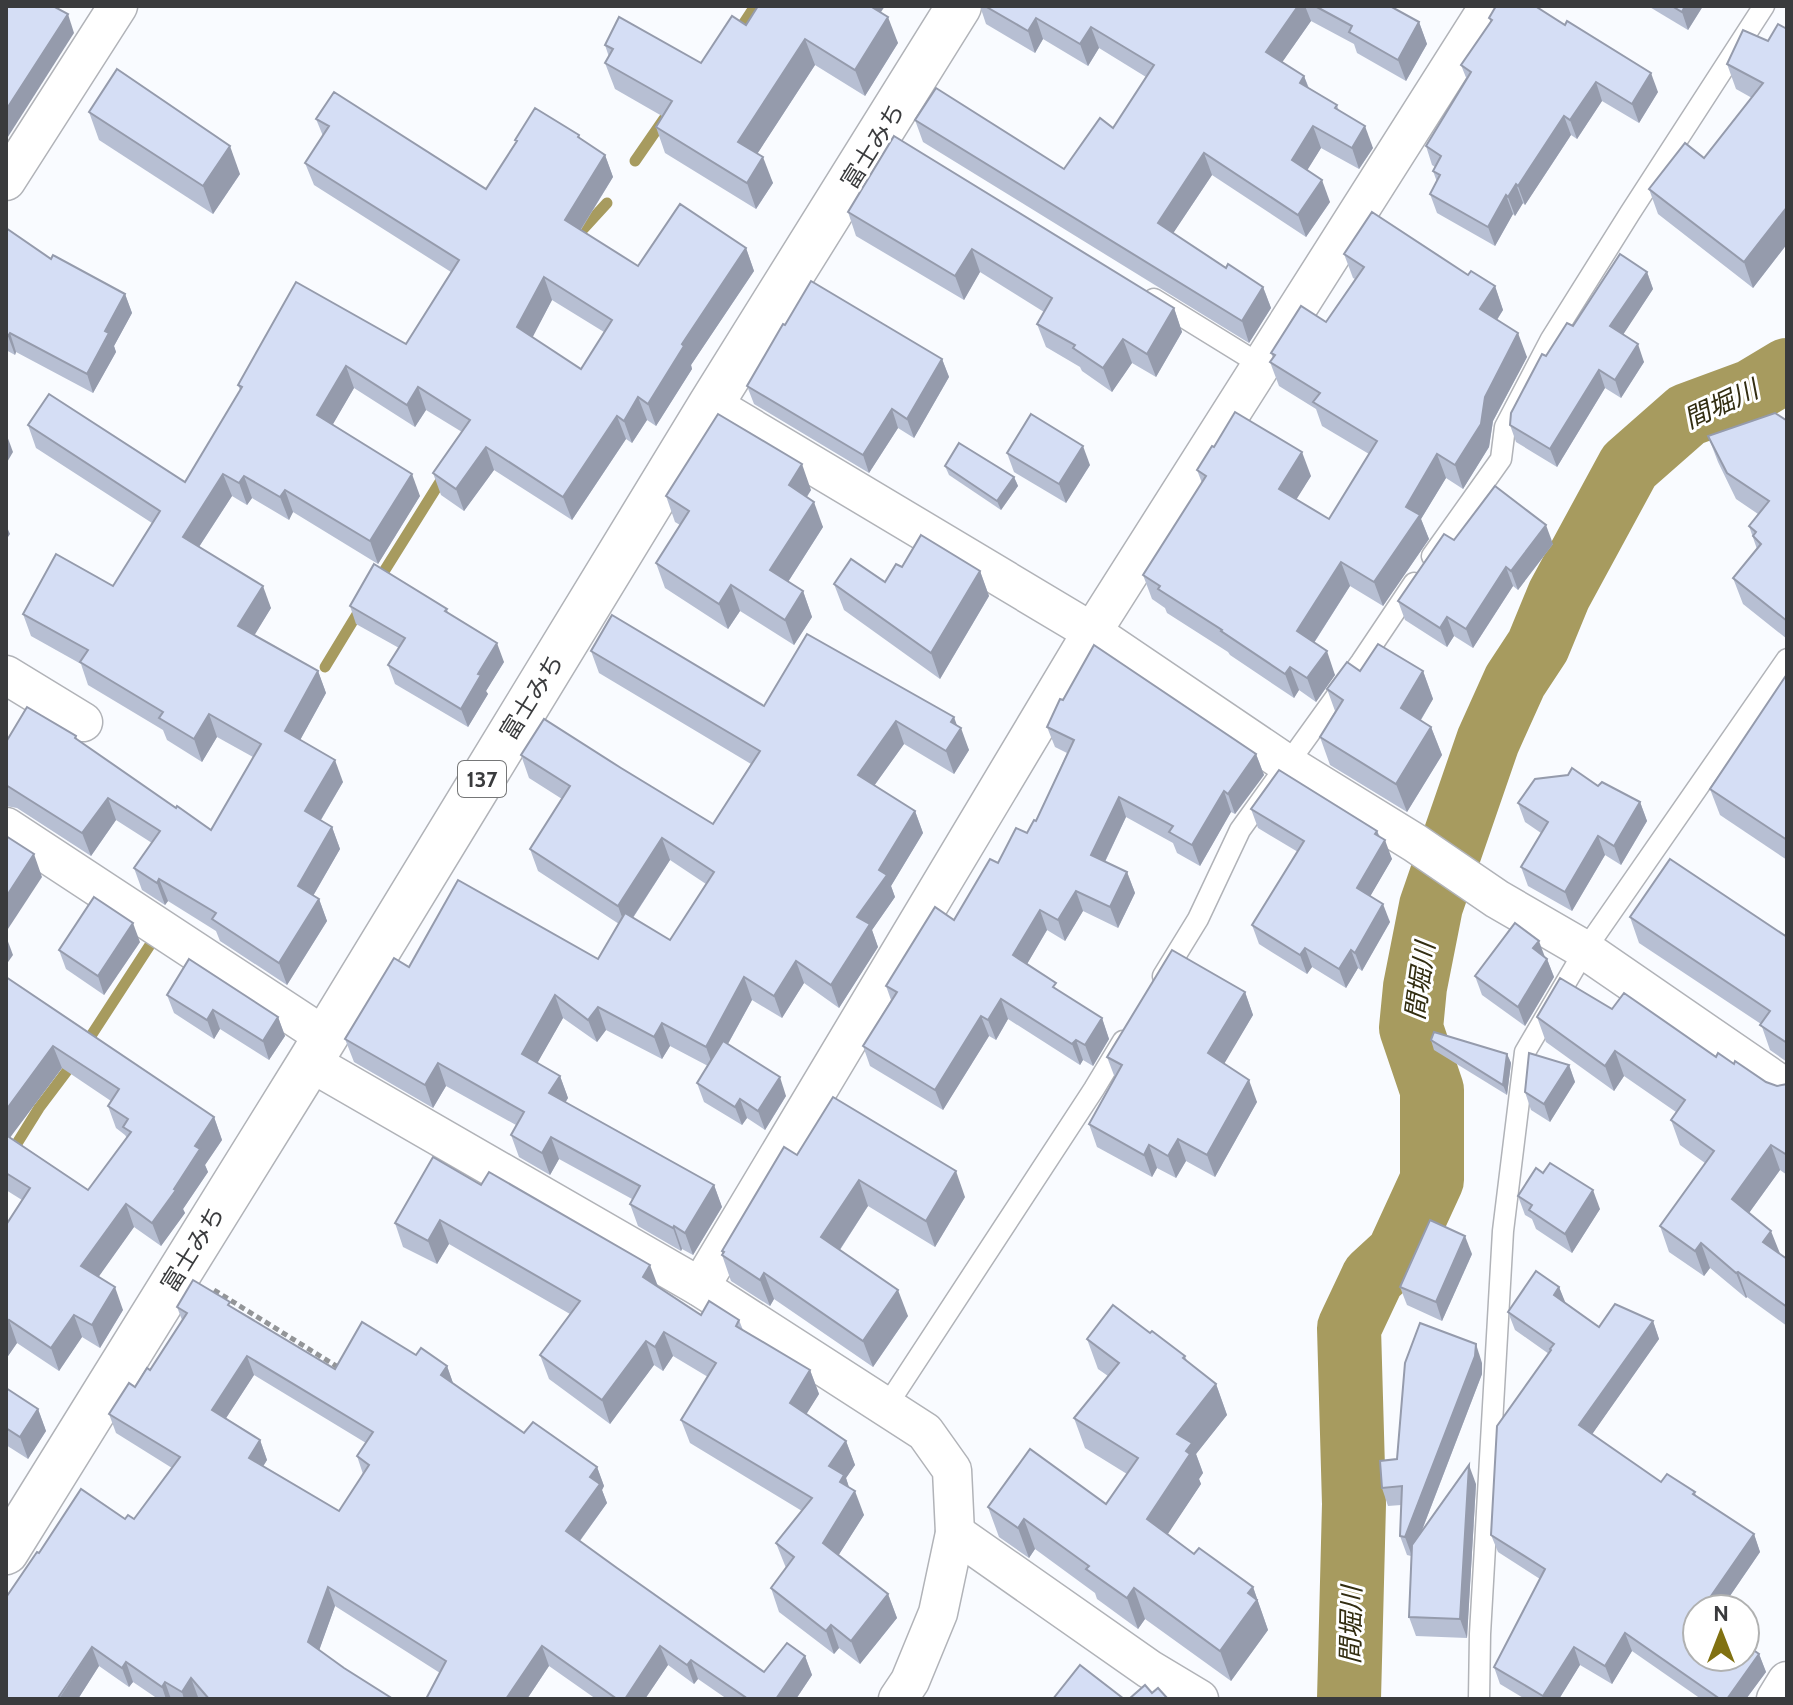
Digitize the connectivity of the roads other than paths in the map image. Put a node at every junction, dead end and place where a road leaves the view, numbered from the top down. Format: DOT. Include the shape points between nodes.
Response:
graph roads {
  1 [pos="118,6"];
  2 [pos="959,6"];
  3 [pos="1489,6"];
  4 [pos="1764,6"];
  5 [pos="20,129"];
  6 [pos="6,181"];
  7 [pos="1142,292"];
  8 [pos="1261,365"];
  9 [pos="711,404"];
  10 [pos="1092,632"];
  11 [pos="1787,659"];
  12 [pos="6,675"];
  13 [pos="83,722"];
  14 [pos="1287,764"];
  15 [pos="6,827"];
  16 [pos="1585,950"];
  17 [pos="1150,997"];
  18 [pos="1134,1023"];
  19 [pos="317,1049"];
  20 [pos="1787,1089"];
  21 [pos="700,1287"];
  22 [pos="886,1407"];
  23 [pos="955,1533"];
  24 [pos="6,1552"];
  25 [pos="1787,1681"];
  26 [pos="898,1699"];
  27 [pos="1199,1699"];
  28 [pos="1479,1699"];
  29 [pos="1776,1699"];
  1 -- 5 [label="street"];
  2 -- 9 [label="highway, 富士みち / 137" via="888,134"];
  3 -- 8 [label="street"];
  4 -- 14 [label="lane" via="1551,339 1505,427 1501,459"];
  5 -- 6 [label="street"];
  7 -- 8 [label="lane"];
  8 -- 10 [label="street"];
  9 -- 10 [label="street"];
  9 -- 19 [label="highway, 富士みち / 137"];
  10 -- 14 [label="street"];
  10 -- 21 [label="street"];
  11 -- 16 [label="lane"];
  12 -- 13 [label="street"];
  14 -- 16 [label="street"];
  14 -- 17 [label="lane" via="1240,830 1198,919"];
  15 -- 19 [label="street"];
  16 -- 20 [label="street"];
  16 -- 28 [label="lane" via="1525,1052 1503,1231"];
  18 -- 22 [label="lane"];
  19 -- 21 [label="street"];
  19 -- 24 [label="highway, 富士みち / 137"];
  21 -- 22 [label="street"];
  22 -- 23 [label="street" via="925,1432 952,1470"];
  23 -- 26 [label="street" via="938,1613"];
  23 -- 27 [label="street"];
  25 -- 29 [label="street"];
}
